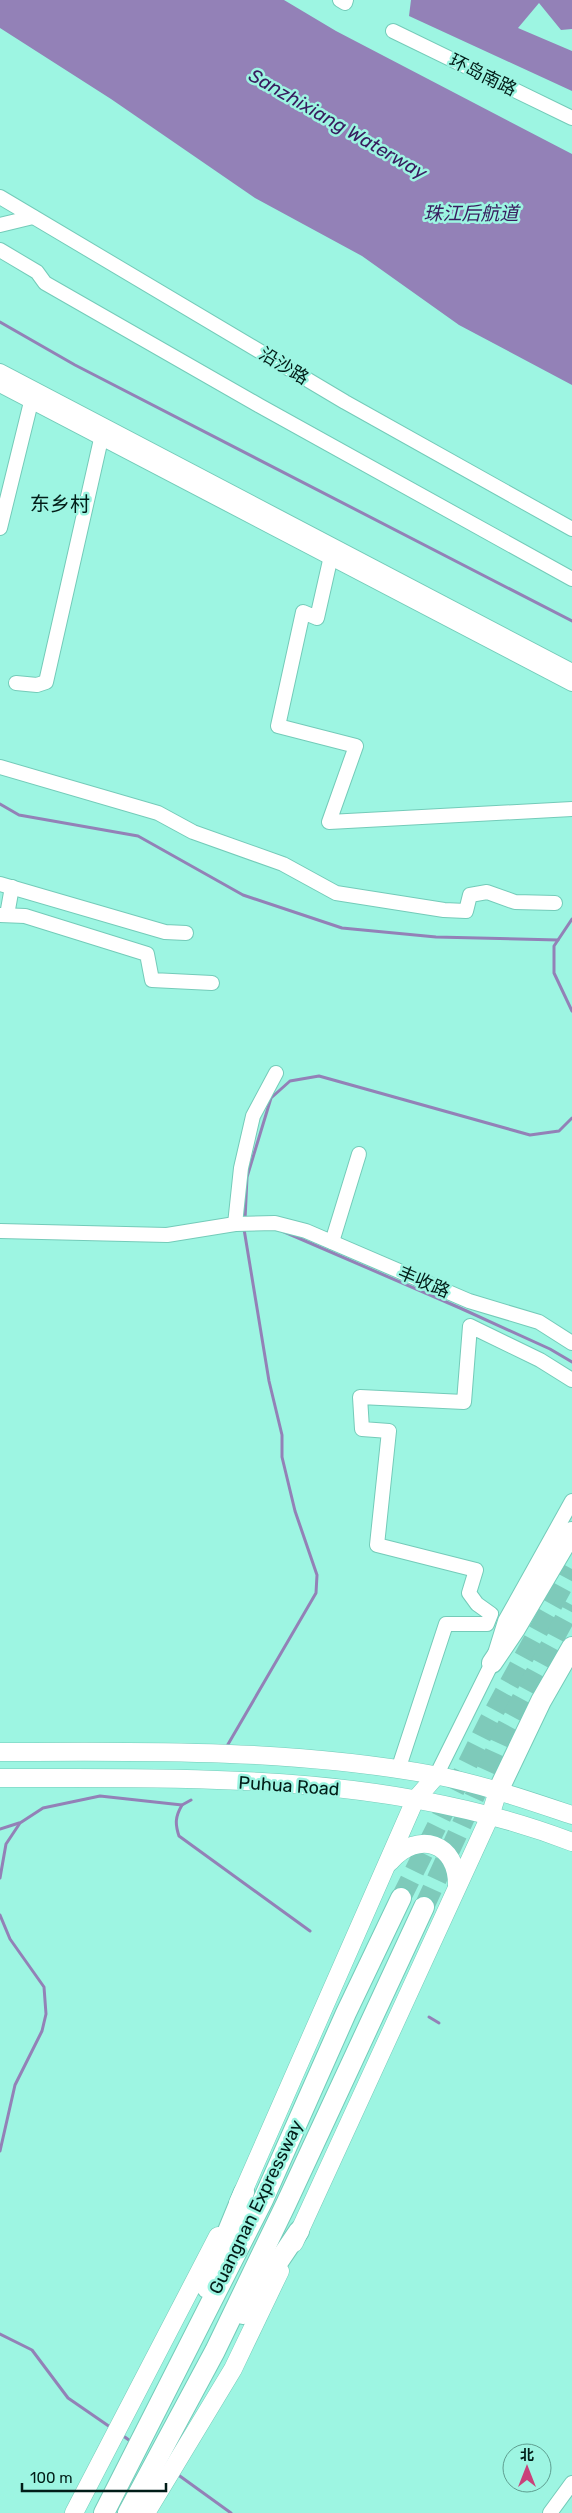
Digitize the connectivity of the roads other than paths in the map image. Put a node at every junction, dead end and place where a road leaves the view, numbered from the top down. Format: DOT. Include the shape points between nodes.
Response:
graph roads {
  1 [pos="340,0"];
  2 [pos="346,0"];
  3 [pos="393,31"];
  4 [pos="572,118"];
  5 [pos="0,197"];
  6 [pos="32,217"];
  7 [pos="0,225"];
  8 [pos="0,250"];
  9 [pos="0,371"];
  10 [pos="0,385"];
  11 [pos="32,402"];
  12 [pos="101,439"];
  13 [pos="0,528"];
  14 [pos="572,529"];
  15 [pos="331,556"];
  16 [pos="572,579"];
  17 [pos="572,671"];
  18 [pos="16,683"];
  19 [pos="572,684"];
  20 [pos="0,768"];
  21 [pos="572,808"];
  22 [pos="6,885"];
  23 [pos="555,903"];
  24 [pos="4,915"];
  25 [pos="186,934"];
  26 [pos="212,984"];
  27 [pos="276,1073"];
  28 [pos="359,1154"];
  29 [pos="235,1224"];
  30 [pos="0,1231"];
  31 [pos="332,1242"];
  32 [pos="572,1343"];
  33 [pos="572,1380"];
  34 [pos="572,1502"];
  35 [pos="572,1532"];
  36 [pos="572,1647"];
  37 [pos="492,1664"];
  38 [pos="0,1752"];
  39 [pos="398,1770"];
  40 [pos="436,1776"];
  41 [pos="0,1778"];
  42 [pos="498,1791"];
  43 [pos="415,1800"];
  44 [pos="572,1815"];
  45 [pos="490,1816"];
  46 [pos="572,1842"];
  47 [pos="387,1866"];
  48 [pos="457,1887"];
  49 [pos="401,1898"];
  50 [pos="424,1908"];
  51 [pos="244,2192"];
  52 [pos="299,2231"];
  53 [pos="190,2343"];
  54 [pos="213,2356"];
  55 [pos="572,2483"];
  56 [pos="74,2513"];
  57 [pos="104,2513"];
  58 [pos="128,2513"];
  59 [pos="146,2513"];
  60 [pos="550,2513"];
  1 -- 2 [label="street" via="345,3"];
  3 -- 4 [label="street, 环岛南路"];
  5 -- 6 [label="street, 沿沙路"];
  6 -- 7 [label="street"];
  6 -- 14 [label="street, 沿沙路" via="345,402"];
  8 -- 16 [label="street" via="37,272 45,283"];
  9 -- 17 [label="street"];
  10 -- 11 [label="street"];
  11 -- 12 [label="street"];
  11 -- 13 [label="street"];
  12 -- 15 [label="street"];
  12 -- 18 [label="street" via="46,682 37,685"];
  15 -- 19 [label="street"];
  15 -- 21 [label="street" via="317,618 302,612 278,726 356,746 329,822"];
  20 -- 23 [label="street" via="158,813 194,832 283,864 336,893 444,910 466,911 470,895 487,892 515,902"];
  22 -- 24 [label="street"];
  22 -- 25 [label="street" via="165,932"];
  24 -- 26 [label="street" via="25,916 147,954 152,980"];
  27 -- 29 [label="street" via="253,1116 241,1168"];
  28 -- 31 [label="street"];
  29 -- 30 [label="street, 丰收路" via="168,1235"];
  29 -- 31 [label="street, 丰收路" via="275,1223"];
  31 -- 32 [label="street, 丰收路" via="469,1301 539,1322"];
  33 -- 39 [label="street" via="540,1360 470,1326 464,1402 360,1397 362,1430 389,1431 378,1546 476,1570 469,1593 490,1614 487,1624 446,1624"];
  34 -- 37 [label="street" via="505,1621"];
  35 -- 37 [label="highway"];
  36 -- 42 [label="highway" via="541,1701"];
  37 -- 40 [label="street"];
  38 -- 39 [label="main road, Puhua Road" via="222,1754 338,1761"];
  39 -- 40 [label="main road, Puhua Road"];
  40 -- 42 [label="main road, Puhua Road"];
  40 -- 43 [label="main road"];
  41 -- 43 [label="main road, Puhua Road" via="285,1782"];
  42 -- 44 [label="main road, Puhua Road"];
  42 -- 45 [label="main road"];
  43 -- 45 [label="main road, Puhua Road"];
  43 -- 47 [label="main road"];
  45 -- 46 [label="main road, Puhua Road"];
  45 -- 48 [label="main road"];
  47 -- 48 [label="main road" via="412,1846 437,1846 444,1849 454,1862 458,1874"];
  47 -- 51 [label="main road"];
  48 -- 52 [label="main road"];
  49 -- 53 [label="highway, Guangnan Expressway" via="263,2200"];
  50 -- 54 [label="highway, Guangnan Expressway"];
  51 -- 53 [label="highway" via="214,2265"];
  51 -- 56 [label="main road" via="205,2259"];
  52 -- 54 [label="highway"];
  52 -- 59 [label="main road" via="233,2369"];
  53 -- 57 [label="highway, Guangnan Expressway"];
  54 -- 58 [label="highway, Guangnan Expressway"];
  55 -- 60 [label="street"];
}
